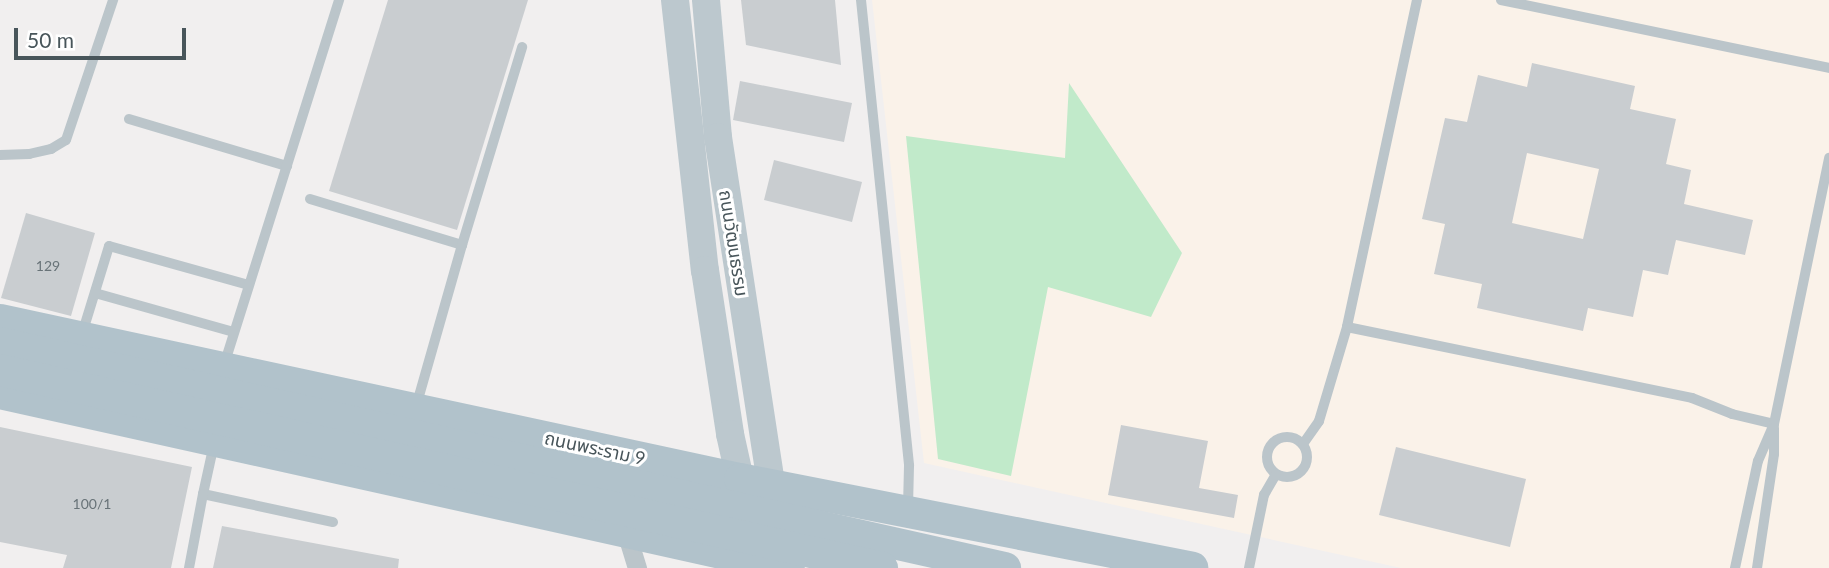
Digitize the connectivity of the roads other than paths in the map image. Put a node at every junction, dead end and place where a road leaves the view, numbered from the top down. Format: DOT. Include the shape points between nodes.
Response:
graph roads {
  1 [pos="113,0"];
  2 [pos="339,0"];
  3 [pos="675,0"];
  4 [pos="706,0"];
  5 [pos="861,0"];
  6 [pos="1417,0"];
  7 [pos="1501,0"];
  8 [pos="522,47"];
  9 [pos="1829,68"];
  10 [pos="129,118"];
  11 [pos="0,155"];
  12 [pos="1829,158"];
  13 [pos="287,166"];
  14 [pos="310,200"];
  15 [pos="462,245"];
  16 [pos="249,285"];
  17 [pos="95,293"];
  18 [pos="0,320"];
  19 [pos="1347,327"];
  20 [pos="234,332"];
  21 [pos="80,337"];
  22 [pos="0,343"];
  23 [pos="223,369"];
  24 [pos="0,370"];
  25 [pos="0,393"];
  26 [pos="415,410"];
  27 [pos="1774,424"];
  28 [pos="214,440"];
  29 [pos="1303,444"];
  30 [pos="1276,474"];
  31 [pos="740,479"];
  32 [pos="771,485"];
  33 [pos="203,494"];
  34 [pos="908,510"];
  35 [pos="333,522"];
  36 [pos="626,532"];
  37 [pos="718,560"];
  38 [pos="779,566"];
  39 [pos="189,568"];
  40 [pos="637,568"];
  41 [pos="882,568"];
  42 [pos="1005,568"];
  43 [pos="1192,568"];
  44 [pos="1249,568"];
  45 [pos="1735,568"];
  46 [pos="1757,568"];
  1 -- 11 [label="lane" via="66,140 29,154"];
  2 -- 13 [label="lane"];
  3 -- 31 [label="street, ถนนวัฒนธรรม" via="705,270"];
  4 -- 32 [label="street, ถนนวัฒนธรรม" via="718,137"];
  5 -- 34 [label="lane" via="909,466"];
  6 -- 19 [label="lane"];
  7 -- 9 [label="lane"];
  8 -- 15 [label="lane"];
  10 -- 13 [label="lane"];
  12 -- 27 [label="lane"];
  13 -- 16 [label="lane"];
  14 -- 15 [label="lane"];
  15 -- 26 [label="lane"];
  16 -- 17 [label="lane" via="109,246"];
  16 -- 20 [label="lane"];
  17 -- 20 [label="lane"];
  17 -- 21 [label="lane"];
  18 -- 21 [label="main road, ถนนพระราม 9"];
  19 -- 27 [label="lane" via="1692,398"];
  19 -- 29 [label="lane" via="1319,421"];
  20 -- 23 [label="lane"];
  21 -- 23 [label="main road, ถนนพระราม 9"];
  22 -- 42 [label="main road, ถนนพระราม 9, bridge"];
  23 -- 26 [label="main road, ถนนพระราม 9"];
  24 -- 41 [label="main road, bridge"];
  25 -- 28 [label="main road"];
  26 -- 31 [label="main road, ถนนพระราม 9"];
  27 -- 45 [label="lane" via="1758,461"];
  27 -- 46 [label="lane" via="1774,454"];
  28 -- 33 [label="lane"];
  28 -- 36 [label="main road"];
  29 -- 30 [label="lane" via="1307,461 1301,472 1288,477"];
  29 -- 30 [label="lane" via="1289,436 1271,444 1266,457"];
  30 -- 44 [label="lane" via="1264,495"];
  31 -- 32 [label="main road, ถนนพระราม 9"];
  31 -- 38 [label="main road"];
  32 -- 34 [label="main road, ถนนพระราม 9"];
  32 -- 38 [label="main road"];
  33 -- 35 [label="lane"];
  33 -- 39 [label="lane"];
  34 -- 43 [label="main road, ถนนพระราม 9"];
  36 -- 37 [label="main road"];
  36 -- 40 [label="street"];
  37 -- 38 [label="main road"];
}
